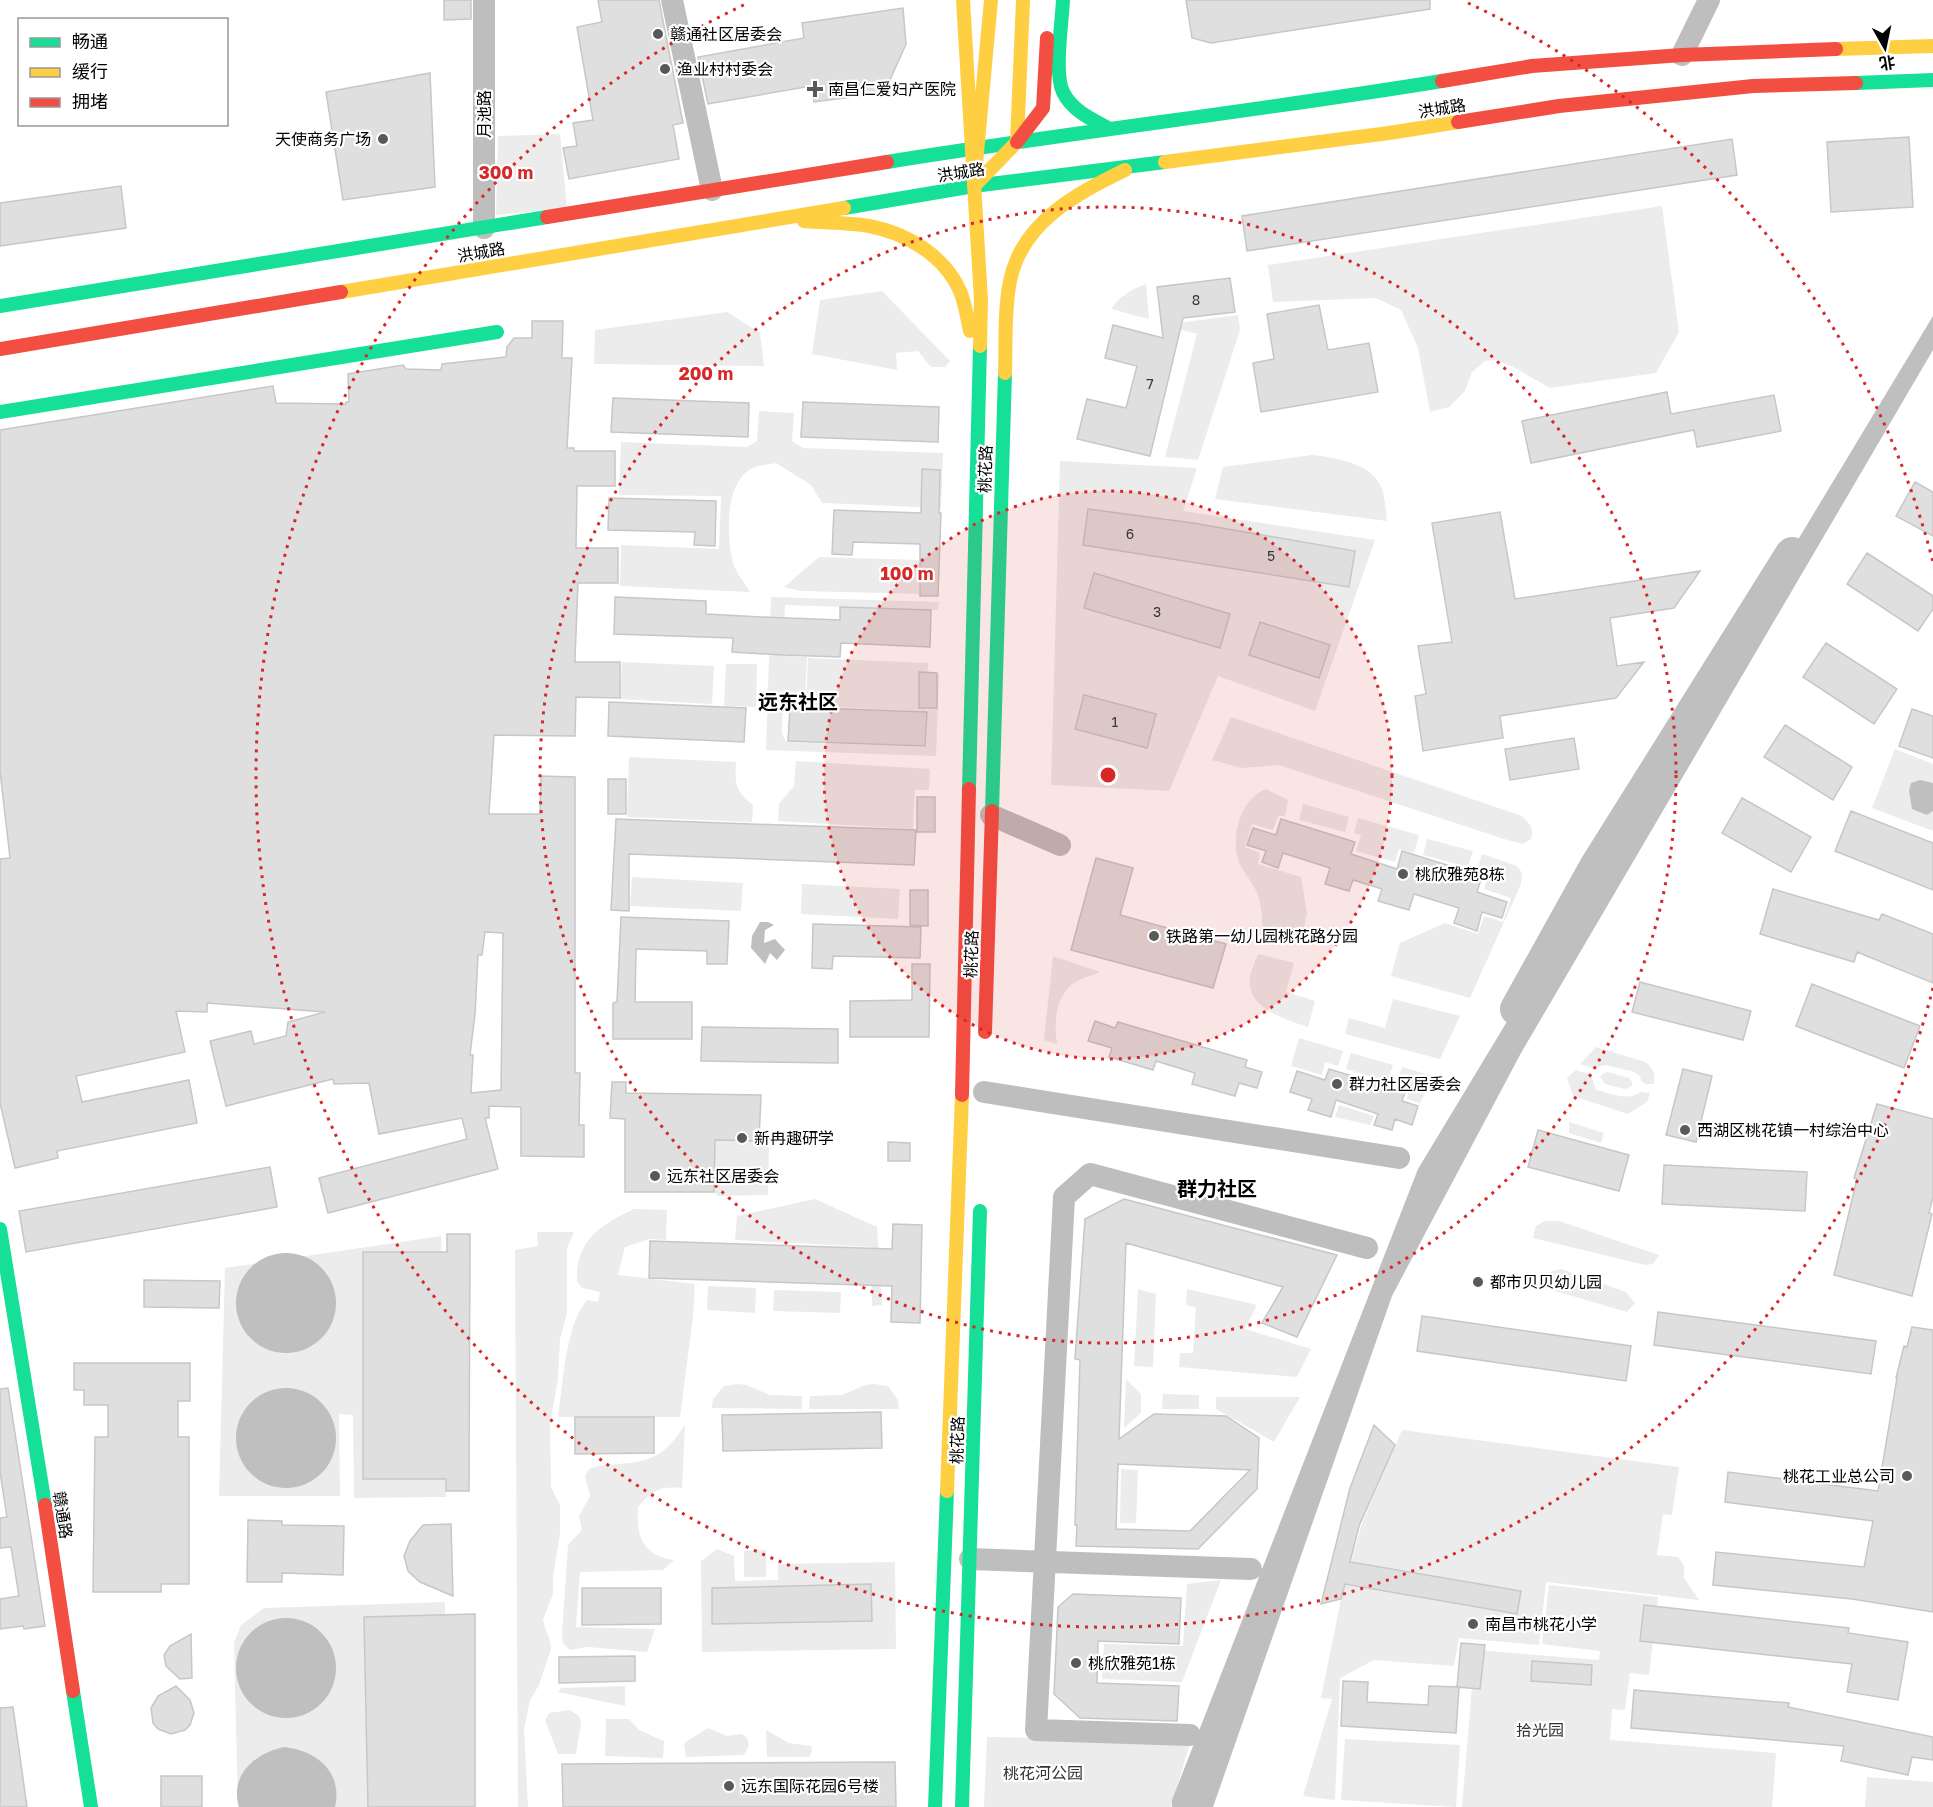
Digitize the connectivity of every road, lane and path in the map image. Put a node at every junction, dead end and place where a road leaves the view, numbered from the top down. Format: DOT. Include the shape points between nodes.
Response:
graph roads {
  1 [pos="484,0"];
  2 [pos="672,0"];
  3 [pos="963,0"];
  4 [pos="991,0"];
  5 [pos="1023,0"];
  6 [pos="1063,0"];
  7 [pos="1709,0"];
  8 [pos="1048,11"];
  9 [pos="1933,46"];
  10 [pos="1682,55"];
  11 [pos="1002,68"];
  12 [pos="1927,80"];
  13 [pos="1110,129"];
  14 [pos="1017,142"];
  15 [pos="975,148"];
  16 [pos="1135,165"];
  17 [pos="974,186"];
  18 [pos="712,190"];
  19 [pos="776,219"];
  20 [pos="484,228"];
  21 [pos="0,306"];
  22 [pos="497,332"];
  23 [pos="0,349"];
  24 [pos="979,380"];
  25 [pos="0,412"];
  26 [pos="992,815"];
  27 [pos="1060,845"];
  28 [pos="985,1046"];
  29 [pos="984,1092"];
  30 [pos="1399,1158"];
  31 [pos="980,1199"];
  32 [pos="0,1229"];
  33 [pos="1366,1248"];
  34 [pos="9,1334"];
  35 [pos="970,1559"];
  36 [pos="1045,1562"];
  37 [pos="1251,1569"];
  38 [pos="1190,1735"];
  39 [pos="91,1807"];
  40 [pos="935,1807"];
  41 [pos="962,1807"];
  1 -- 20 [label="street, 月池路"];
  2 -- 18 [label="street"];
  3 -- 15 [label="main road"];
  4 -- 11 [label="main road"];
  5 -- 11 [label="main road"];
  6 -- 13 [label="main road" via="1059,66 1063,92 1081,113"];
  7 -- 10 [label="street"];
  8 -- 14 [label="main road" via="1043,108"];
  9 -- 10 [label="main road, 洪城路"];
  10 -- 13 [label="main road, 洪城路" via="1532,66"];
  11 -- 14 [label="main road"];
  11 -- 15 [label="main road"];
  12 -- 16 [label="main road, 洪城路" via="1753,86 1558,106 1389,133"];
  13 -- 14 [label="main road, 洪城路"];
  14 -- 15 [label="main road, 洪城路"];
  14 -- 17 [label="main road"];
  15 -- 17 [label="main road, 桃花路"];
  15 -- 18 [label="main road, 洪城路"];
  16 -- 17 [label="main road, 洪城路"];
  16 -- 26 [label="main road, 桃花路" via="1078,193 1044,219 1024,244 1012,273 1006,306"];
  17 -- 19 [label="main road, 洪城路"];
  17 -- 24 [label="main road, 桃花路" via="981,300"];
  18 -- 20 [label="main road, 洪城路"];
  19 -- 23 [label="main road, 洪城路"];
  19 -- 24 [label="main road" via="870,226 907,238 936,257 956,283 967,314"];
  20 -- 21 [label="main road, 洪城路"];
  22 -- 25 [label="main road"];
  24 -- 40 [label="main road, 桃花路" via="960,1168"];
  26 -- 27 [label="street"];
  26 -- 28 [label="main road, 桃花路"];
  29 -- 30 [label="street"];
  31 -- 35 [label="main road, 桃花路"];
  32 -- 34 [label="main road, 赣通路"];
  33 -- 36 [label="street" via="1090,1174 1064,1197"];
  34 -- 39 [label="main road, 赣通路"];
  35 -- 36 [label="street"];
  35 -- 41 [label="main road, 桃花路"];
  36 -- 37 [label="street"];
  36 -- 38 [label="street" via="1036,1730"];
}
